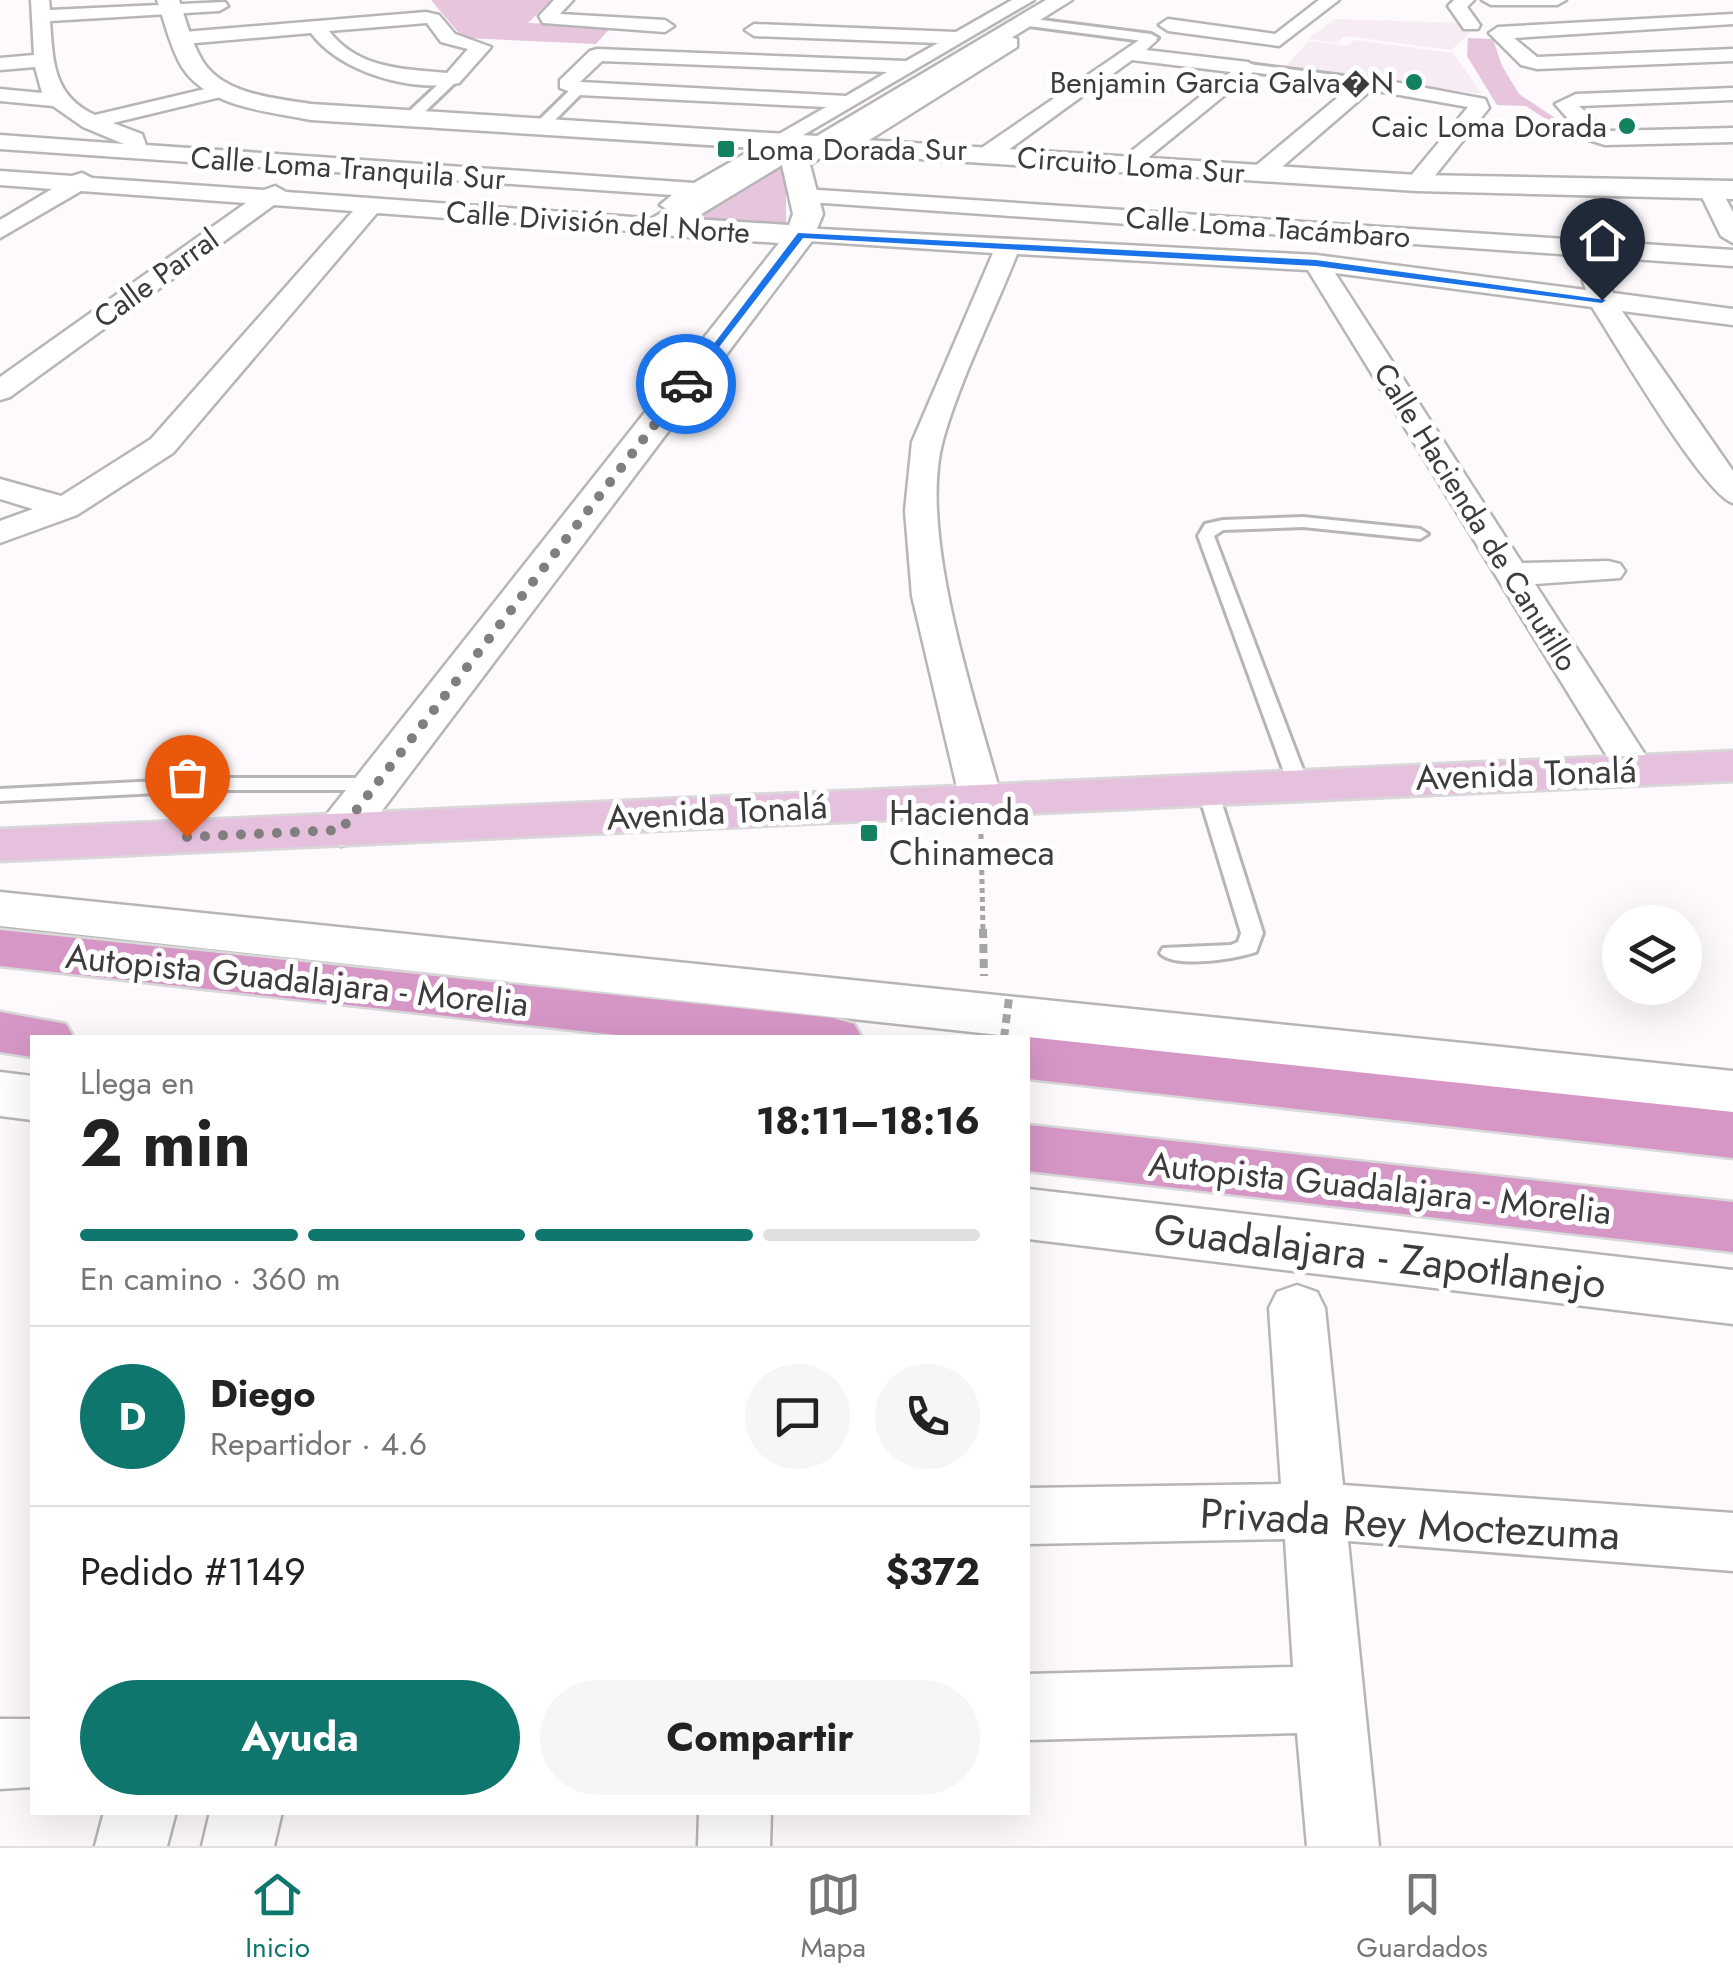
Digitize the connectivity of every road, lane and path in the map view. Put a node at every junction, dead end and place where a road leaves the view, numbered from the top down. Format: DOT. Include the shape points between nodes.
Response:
graph roads {
  1 [pos="564,0"];
  2 [pos="1330,0"];
  3 [pos="1466,0"];
  4 [pos="1492,0"];
  5 [pos="1556,0"];
  6 [pos="1666,1"];
  7 [pos="169,4"];
  8 [pos="236,4"];
  9 [pos="971,8"];
  10 [pos="1192,8"];
  11 [pos="1032,11"];
  12 [pos="1733,18"];
  13 [pos="38,19"];
  14 [pos="1471,25"];
  15 [pos="316,27"];
  16 [pos="686,27"];
  17 [pos="725,28"];
  18 [pos="1156,34"];
  19 [pos="184,38"];
  20 [pos="960,38"];
  21 [pos="1280,40"];
  22 [pos="1128,54"];
  23 [pos="1733,55"];
  24 [pos="44,60"];
  25 [pos="0,64"];
  26 [pos="909,68"];
  27 [pos="1248,68"];
  28 [pos="452,79"];
  29 [pos="1367,84"];
  30 [pos="574,88"];
  31 [pos="222,90"];
  32 [pos="1733,94"];
  33 [pos="0,95"];
  34 [pos="54,100"];
  35 [pos="850,102"];
  36 [pos="408,120"];
  37 [pos="91,122"];
  38 [pos="539,128"];
  39 [pos="1733,135"];
  40 [pos="0,142"];
  41 [pos="799,144"];
  42 [pos="128,154"];
  43 [pos="985,156"];
  44 [pos="312,165"];
  45 [pos="1125,165"];
  46 [pos="1261,174"];
  47 [pos="0,178"];
  48 [pos="74,184"];
  49 [pos="1418,184"];
  50 [pos="697,190"];
  51 [pos="1722,191"];
  52 [pos="266,199"];
  53 [pos="370,207"];
  54 [pos="802,216"];
  55 [pos="649,225"];
  56 [pos="0,231"];
  57 [pos="1733,236"];
  58 [pos="1008,246"];
  59 [pos="1587,248"];
  60 [pos="1733,258"];
  61 [pos="1316,263"];
  62 [pos="1602,300"];
  63 [pos="1733,316"];
  64 [pos="0,390"];
  65 [pos="1694,441"];
  66 [pos="1733,441"];
  67 [pos="0,489"];
  68 [pos="1733,493"];
  69 [pos="64,508"];
  70 [pos="0,534"];
  71 [pos="1420,534"];
  72 [pos="1608,570"];
  73 [pos="1511,574"];
  74 [pos="1733,766"];
  75 [pos="1636,770"];
  76 [pos="375,784"];
  77 [pos="1298,784"];
  78 [pos="1207,788"];
  79 [pos="0,795"];
  80 [pos="980,800"];
  81 [pos="341,830"];
  82 [pos="0,844"];
  83 [pos="0,909"];
  84 [pos="0,948"];
  85 [pos="1171,953"];
  86 [pos="984,985"];
  87 [pos="1028,1029"];
  88 [pos="0,1032"];
  89 [pos="805,1035"];
  90 [pos="1004,1035"];
  91 [pos="30,1036"];
  92 [pos="1733,1093"];
  93 [pos="0,1094"];
  94 [pos="30,1098"];
  95 [pos="1733,1134"];
  96 [pos="1030,1148"];
  97 [pos="1030,1214"];
  98 [pos="1733,1227"];
  99 [pos="1733,1297"];
  100 [pos="1297,1308"];
  101 [pos="1317,1511"];
  102 [pos="1030,1516"];
  103 [pos="1733,1542"];
  104 [pos="1326,1699"];
  105 [pos="1030,1707"];
  106 [pos="30,1753"];
  107 [pos="0,1754"];
  108 [pos="139,1815"];
  109 [pos="245,1815"];
  110 [pos="735,1815"];
  111 [pos="131,1846"];
  112 [pos="238,1846"];
  113 [pos="734,1846"];
  114 [pos="1343,1846"];
  1 -- 16 [label="street" via="549,19"];
  2 -- 21 [label="street"];
  3 -- 14 [label="street" via="1457,6"];
  4 -- 5 [label="street"];
  6 -- 12 [label="street"];
  7 -- 8 [label="street"];
  7 -- 13 [label="street"];
  7 -- 19 [label="street"];
  9 -- 11 [label="street"];
  10 -- 18 [label="street"];
  11 -- 18 [label="street"];
  11 -- 20 [label="street"];
  11 -- 41 [label="street"];
  12 -- 23 [label="street" via="1498,33 1537,63"];
  13 -- 24 [label="street"];
  15 -- 19 [label="street"];
  15 -- 28 [label="street" via="336,55 354,64"];
  15 -- 28 [label="street" via="433,19 448,38 481,47"];
  17 -- 20 [label="street"];
  18 -- 21 [label="street"];
  18 -- 22 [label="street"];
  19 -- 31 [label="street" via="192,66"];
  20 -- 26 [label="street"];
  21 -- 27 [label="street"];
  22 -- 27 [label="street"];
  22 -- 43 [label="street"];
  24 -- 25 [label="street"];
  24 -- 34 [label="street"];
  26 -- 30 [label="street" via="597,55 567,84"];
  26 -- 35 [label="street"];
  27 -- 29 [label="street"];
  27 -- 45 [label="street"];
  28 -- 36 [label="street"];
  29 -- 46 [label="street"];
  29 -- 49 [label="street" via="1478,103"];
  30 -- 35 [label="street"];
  30 -- 38 [label="street"];
  31 -- 36 [label="street, Circuito Loma Sur" via="311,112"];
  31 -- 37 [label="street"];
  32 -- 39 [label="street" via="1566,104 1605,138"];
  33 -- 34 [label="street"];
  34 -- 37 [label="street"];
  35 -- 41 [label="street"];
  36 -- 38 [label="street, Circuito Loma Sur"];
  37 -- 42 [label="street" via="134,139"];
  38 -- 41 [label="street, Circuito Loma Sur"];
  40 -- 42 [label="street, Calle Loma Tranquila Sur"];
  41 -- 43 [label="street, Circuito Loma Sur"];
  41 -- 50 [label="street"];
  41 -- 54 [label="street"];
  41 -- 55 [label="street"];
  42 -- 44 [label="street, Calle Loma Tranquila Sur"];
  42 -- 48 [label="street"];
  43 -- 45 [label="street, Circuito Loma Sur"];
  44 -- 50 [label="street, Calle Loma Tranquila Sur"];
  44 -- 52 [label="street, Calle Parral"];
  45 -- 46 [label="street, Circuito Loma Sur"];
  46 -- 49 [label="street, Circuito Loma Sur"];
  47 -- 48 [label="street, Calle División del Norte"];
  48 -- 52 [label="street, Calle División del Norte"];
  48 -- 56 [label="street"];
  49 -- 51 [label="street, Circuito Loma Sur"];
  50 -- 55 [label="street"];
  51 -- 57 [label="street"];
  52 -- 53 [label="street, Calle División del Norte"];
  52 -- 64 [label="street, Calle Parral"];
  53 -- 55 [label="street, Calle División del Norte"];
  53 -- 69 [label="street" via="162,446"];
  54 -- 55 [label="street, Calle División del Norte"];
  54 -- 58 [label="street, Calle División del Norte"];
  54 -- 59 [label="street, Calle Loma Tacámbaro"];
  54 -- 76 [label="street"];
  58 -- 61 [label="street, Calle División del Norte"];
  58 -- 80 [label="street" via="928,442 920,510 930,596"];
  59 -- 60 [label="street, Calle Loma Tacámbaro"];
  59 -- 62 [label="street"];
  61 -- 62 [label="street, Calle División del Norte"];
  61 -- 73 [label="street, Calle Hacienda de Canutillo"];
  62 -- 63 [label="street, Calle División del Norte"];
  62 -- 65 [label="street"];
  65 -- 66 [label="street"];
  65 -- 68 [label="street"];
  67 -- 69 [label="street"];
  69 -- 70 [label="street"];
  71 -- 77 [label="lane" via="1304,522 1222,525 1206,536"];
  72 -- 73 [label="street"];
  73 -- 75 [label="street, Calle Hacienda de Canutillo"];
  74 -- 75 [label="main road, Avenida Tonalá"];
  75 -- 77 [label="main road, Avenida Tonalá"];
  76 -- 79 [label="lane"];
  76 -- 81 [label="street"];
  77 -- 78 [label="main road, Avenida Tonalá"];
  78 -- 80 [label="main road, Avenida Tonalá"];
  78 -- 85 [label="lane" via="1252,933 1248,946 1232,952"];
  80 -- 81 [label="main road, Avenida Tonalá"];
  80 -- 86 [label="path"];
  81 -- 82 [label="main road, Avenida Tonalá"];
  83 -- 92 [label="street"];
  84 -- 89 [label="highway, Autopista Guadalajara - Morelia"];
  87 -- 90 [label="path, bridge" via="1009,998"];
  87 -- 95 [label="highway"];
  88 -- 91 [label="highway"];
  93 -- 94 [label="street"];
  96 -- 98 [label="highway, Autopista Guadalajara - Morelia"];
  97 -- 99 [label="street, Guadalajara - Zapotlanejo"];
  100 -- 101 [label="street"];
  101 -- 102 [label="street, Privada Rey Moctezuma"];
  101 -- 103 [label="street, Privada Rey Moctezuma"];
  101 -- 104 [label="street"];
  104 -- 105 [label="street"];
  104 -- 114 [label="street"];
  106 -- 107 [label="street"];
  108 -- 111 [label="street"];
  109 -- 112 [label="street"];
  110 -- 113 [label="street"];
}
